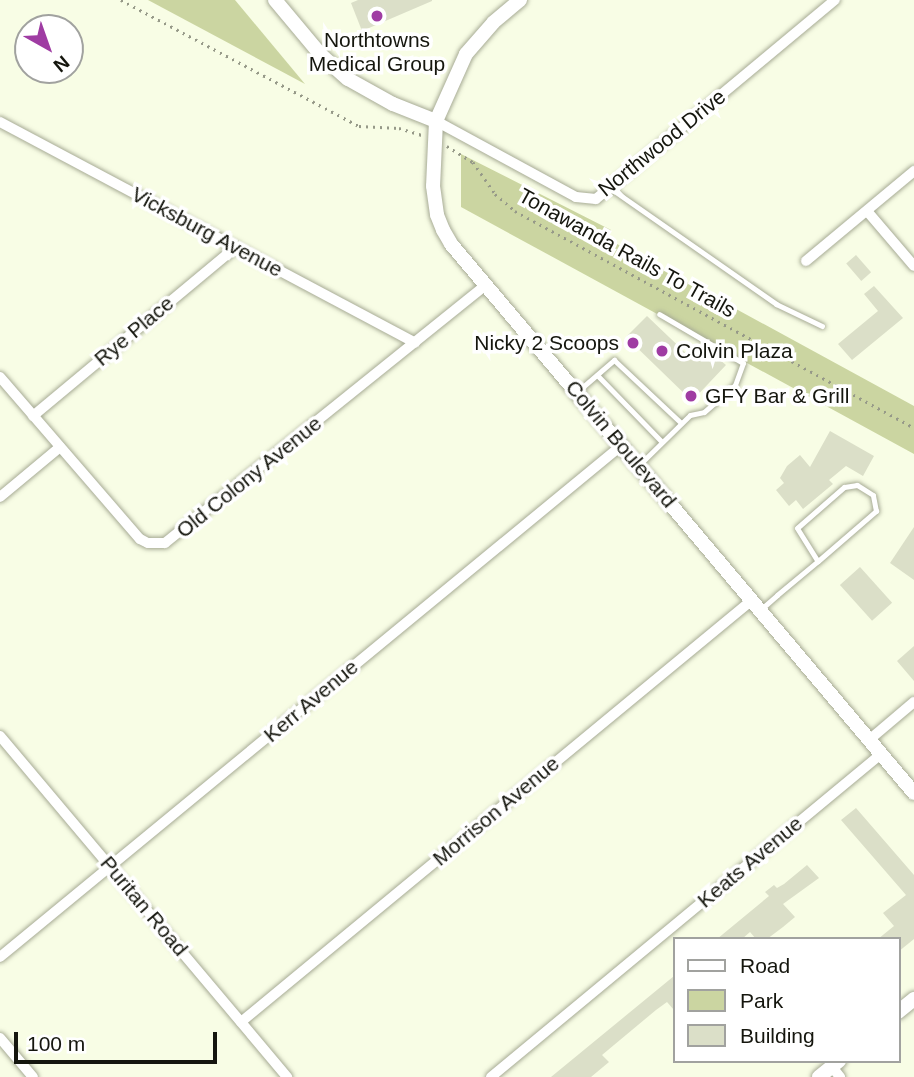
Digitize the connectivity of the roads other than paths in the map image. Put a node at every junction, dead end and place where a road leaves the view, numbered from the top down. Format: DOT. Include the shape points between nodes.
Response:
graph roads {
  1 [pos="275,0"];
  2 [pos="520,0"];
  3 [pos="835,0"];
  4 [pos="0,121"];
  5 [pos="436,121"];
  6 [pos="914,171"];
  7 [pos="610,188"];
  8 [pos="867,211"];
  9 [pos="236,247"];
  10 [pos="806,261"];
  11 [pos="914,266"];
  12 [pos="486,285"];
  13 [pos="659,314"];
  14 [pos="822,326"];
  15 [pos="415,343"];
  16 [pos="597,374"];
  17 [pos="0,377"];
  18 [pos="577,392"];
  19 [pos="33,416"];
  20 [pos="681,424"];
  21 [pos="662,442"];
  22 [pos="622,444"];
  23 [pos="60,447"];
  24 [pos="639,465"];
  25 [pos="0,496"];
  26 [pos="818,561"];
  27 [pos="756,605"];
  28 [pos="914,702"];
  29 [pos="0,736"];
  30 [pos="869,740"];
  31 [pos="881,754"];
  32 [pos="914,793"];
  33 [pos="110,867"];
  34 [pos="0,957"];
  35 [pos="914,999"];
  36 [pos="900,1010"];
  37 [pos="241,1022"];
  38 [pos="0,1038"];
  39 [pos="837,1068"];
  40 [pos="33,1077"];
  41 [pos="287,1077"];
  42 [pos="491,1077"];
  43 [pos="819,1077"];
  1 -- 5 [label="street" via="321,55 348,79"];
  2 -- 5 [label="street, Colvin Boulevard" via="466,54"];
  3 -- 7 [label="street, Northwood Drive"];
  4 -- 9 [label="street, Vicksburg Avenue"];
  5 -- 7 [label="street, Northwood Drive" via="576,197 596,199"];
  5 -- 12 [label="street, Colvin Boulevard" via="433,186 437,215 451,244"];
  6 -- 8 [label="street"];
  7 -- 14 [label="lane" via="776,304"];
  8 -- 10 [label="street"];
  8 -- 11 [label="street"];
  9 -- 15 [label="street, Vicksburg Avenue"];
  9 -- 19 [label="street, Rye Place"];
  12 -- 15 [label="street, Old Colony Avenue"];
  12 -- 18 [label="street, Colvin Boulevard"];
  13 -- 20 [label="lane" via="743,363 735,385 704,412 690,415"];
  15 -- 23 [label="street, Old Colony Avenue" via="165,543 139,539"];
  16 -- 18 [label="lane"];
  16 -- 20 [label="lane" via="614,360"];
  16 -- 21 [label="lane"];
  17 -- 19 [label="street, Old Colony Avenue"];
  18 -- 22 [label="street, Colvin Boulevard"];
  19 -- 23 [label="street, Old Colony Avenue"];
  20 -- 21 [label="lane"];
  21 -- 24 [label="lane"];
  22 -- 24 [label="street, Colvin Boulevard"];
  22 -- 33 [label="street, Kerr Avenue"];
  23 -- 25 [label="street"];
  24 -- 27 [label="street, Colvin Boulevard"];
  26 -- 26 [label="lane" via="876,511 873,495 857,485 844,487 797,528"];
  26 -- 27 [label="lane"];
  27 -- 30 [label="street, Colvin Boulevard"];
  27 -- 37 [label="street, Morrison Avenue"];
  28 -- 30 [label="street"];
  29 -- 33 [label="street, Puritan Road"];
  30 -- 31 [label="street, Colvin Boulevard"];
  31 -- 32 [label="street, Colvin Boulevard"];
  31 -- 42 [label="street, Keats Avenue"];
  33 -- 34 [label="street, Kerr Avenue"];
  33 -- 37 [label="street, Puritan Road"];
  35 -- 36 [label="street"];
  37 -- 41 [label="street, Puritan Road"];
  38 -- 40 [label="street"];
  39 -- 43 [label="street"];
}
